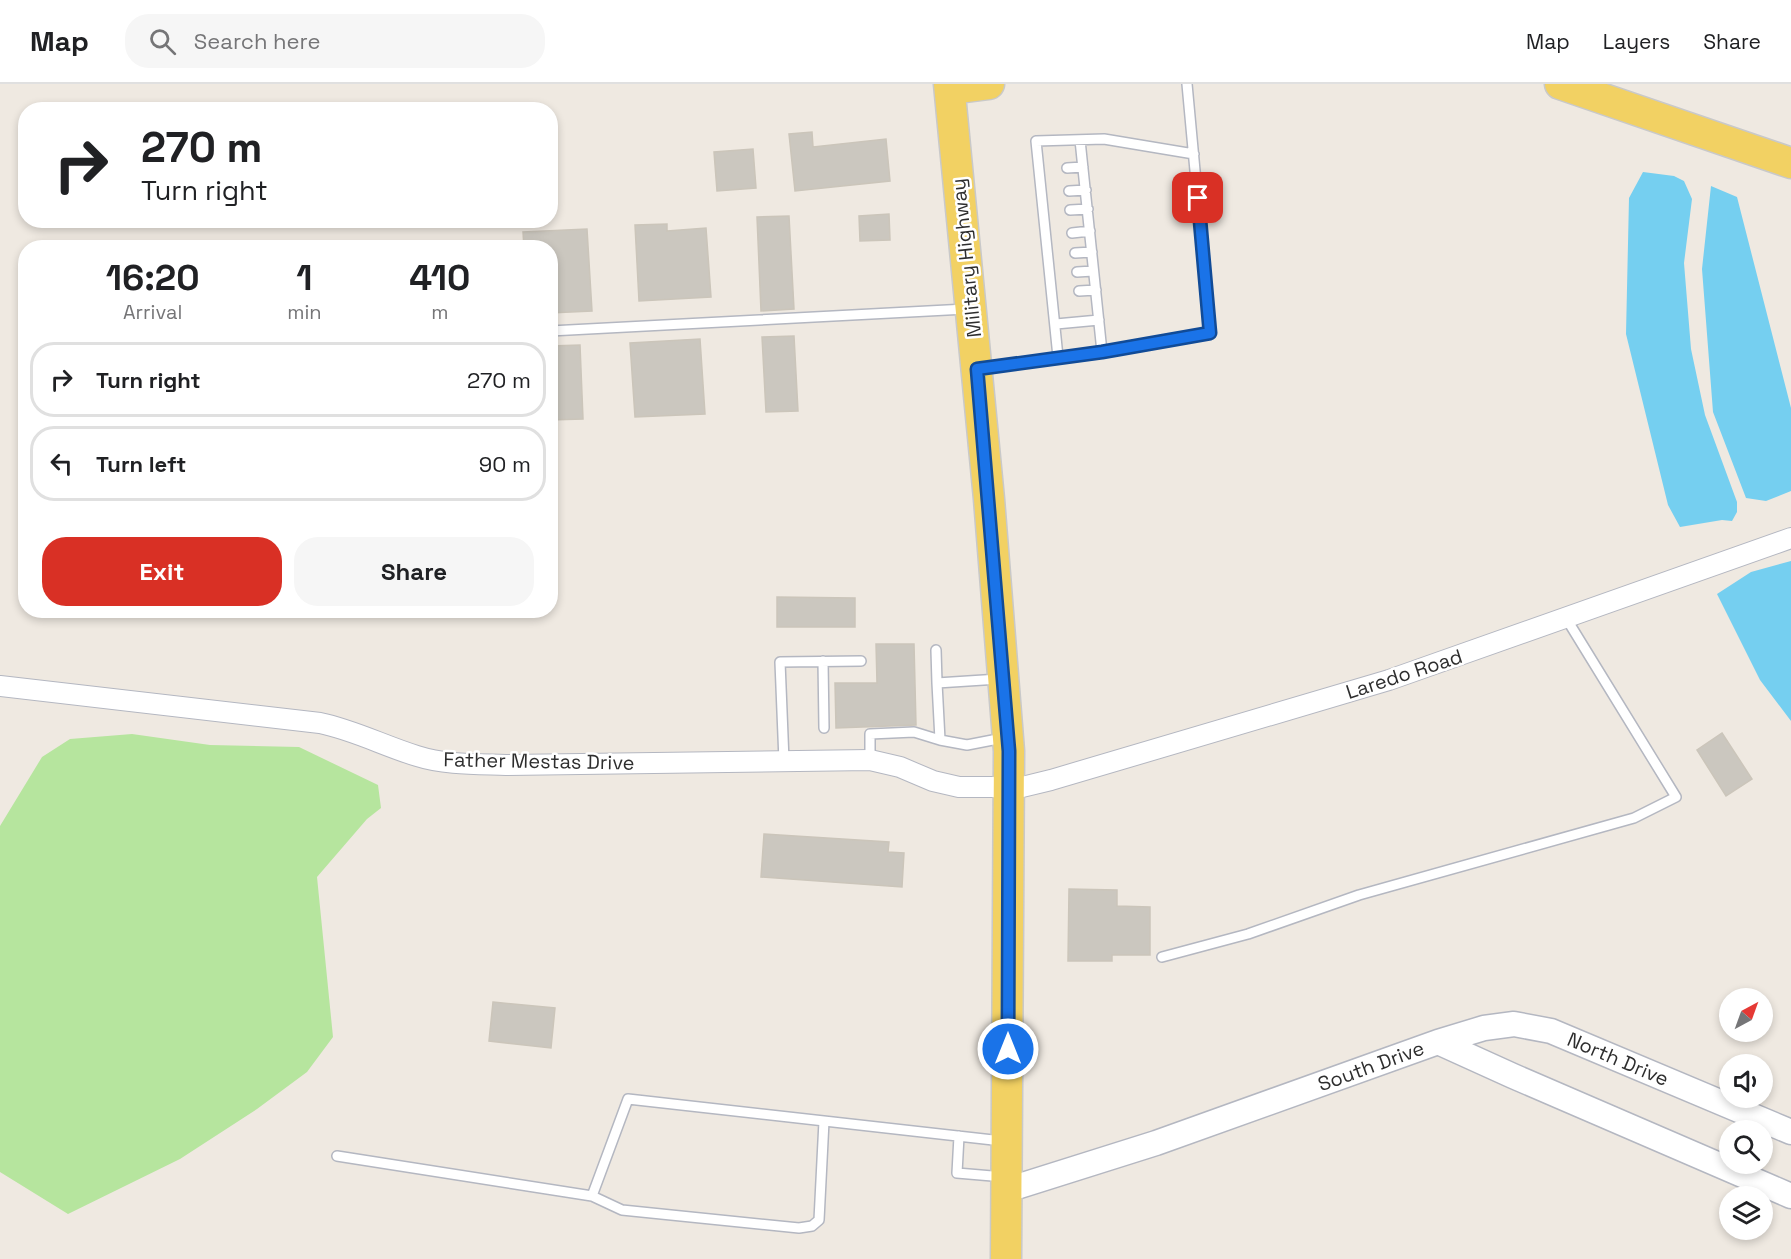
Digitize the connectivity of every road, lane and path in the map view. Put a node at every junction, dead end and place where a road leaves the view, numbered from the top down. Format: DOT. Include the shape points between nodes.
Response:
graph roads {
  1 [pos="989,84"];
  2 [pos="1187,84"];
  3 [pos="1560,84"];
  4 [pos="949,87"];
  5 [pos="1080,140"];
  6 [pos="1194,154"];
  7 [pos="1791,163"];
  8 [pos="1083,166"];
  9 [pos="1066,168"];
  10 [pos="1086,190"];
  11 [pos="1069,192"];
  12 [pos="1088,209"];
  13 [pos="1070,210"];
  14 [pos="1090,231"];
  15 [pos="1072,233"];
  16 [pos="1092,252"];
  17 [pos="1075,253"];
  18 [pos="1094,271"];
  19 [pos="1077,272"];
  20 [pos="1096,290"];
  21 [pos="1079,291"];
  22 [pos="971,309"];
  23 [pos="1099,320"];
  24 [pos="1056,324"];
  25 [pos="558,331"];
  26 [pos="1102,352"];
  27 [pos="1058,357"];
  28 [pos="977,369"];
  29 [pos="1791,538"];
  30 [pos="1566,618"];
  31 [pos="936,650"];
  32 [pos="824,661"];
  33 [pos="861,661"];
  34 [pos="1005,678"];
  35 [pos="937,683"];
  36 [pos="0,686"];
  37 [pos="824,728"];
  38 [pos="1008,737"];
  39 [pos="940,740"];
  40 [pos="870,760"];
  41 [pos="784,761"];
  42 [pos="1010,790"];
  43 [pos="1162,957"];
  44 [pos="1438,1042"];
  45 [pos="824,1121"];
  46 [pos="1791,1132"];
  47 [pos="959,1136"];
  48 [pos="1007,1141"];
  49 [pos="337,1156"];
  50 [pos="1007,1184"];
  51 [pos="592,1196"];
  52 [pos="1791,1196"];
  53 [pos="1006,1259"];
  1 -- 4 [label="main road"];
  2 -- 6 [label="lane"];
  3 -- 7 [label="main road"];
  4 -- 22 [label="main road, Military Highway"];
  5 -- 6 [label="lane" via="1104,139"];
  5 -- 8 [label="lane"];
  5 -- 24 [label="lane" via="1036,141 1047,193 1057,293"];
  6 -- 26 [label="lane" via="1210,333"];
  8 -- 9 [label="lane"];
  8 -- 10 [label="lane"];
  10 -- 11 [label="lane"];
  10 -- 12 [label="lane"];
  12 -- 13 [label="lane"];
  12 -- 14 [label="lane"];
  14 -- 15 [label="lane"];
  14 -- 16 [label="lane"];
  16 -- 17 [label="lane"];
  16 -- 18 [label="lane"];
  18 -- 19 [label="lane"];
  18 -- 20 [label="lane"];
  20 -- 21 [label="lane"];
  20 -- 23 [label="lane"];
  22 -- 25 [label="lane"];
  22 -- 28 [label="main road, Military Highway"];
  23 -- 24 [label="lane"];
  23 -- 26 [label="lane"];
  24 -- 27 [label="lane"];
  26 -- 27 [label="lane"];
  27 -- 28 [label="lane"];
  28 -- 34 [label="main road, Military Highway"];
  29 -- 30 [label="street, Laredo Road"];
  30 -- 42 [label="street, Laredo Road" via="1389,680"];
  30 -- 43 [label="lane" via="1676,797 1634,818 1359,895 1248,934"];
  31 -- 35 [label="lane"];
  32 -- 33 [label="lane"];
  32 -- 37 [label="lane"];
  32 -- 41 [label="lane" via="780,662"];
  34 -- 35 [label="lane"];
  34 -- 38 [label="main road, Military Highway"];
  35 -- 39 [label="lane"];
  36 -- 41 [label="street, Father Mestas Drive" via="320,723 347,728 420,757 447,762 506,765"];
  38 -- 39 [label="lane" via="967,745"];
  38 -- 42 [label="main road, Military Highway"];
  39 -- 40 [label="lane" via="914,732 870,734"];
  40 -- 41 [label="street, Father Mestas Drive"];
  40 -- 42 [label="street, Father Mestas Drive" via="959,788"];
  42 -- 48 [label="main road, Military Highway"];
  44 -- 46 [label="street, North Drive" via="1484,1028 1514,1024 1551,1031"];
  44 -- 50 [label="street, South Drive" via="1156,1143"];
  44 -- 52 [label="street, South Drive"];
  45 -- 47 [label="lane"];
  45 -- 51 [label="lane" via="628,1099"];
  45 -- 51 [label="lane" via="819,1220 812,1226 799,1228 622,1210"];
  47 -- 48 [label="lane"];
  47 -- 50 [label="lane" via="957,1173"];
  48 -- 50 [label="main road, Military Highway"];
  49 -- 51 [label="lane"];
  50 -- 53 [label="main road, Military Highway"];
}
